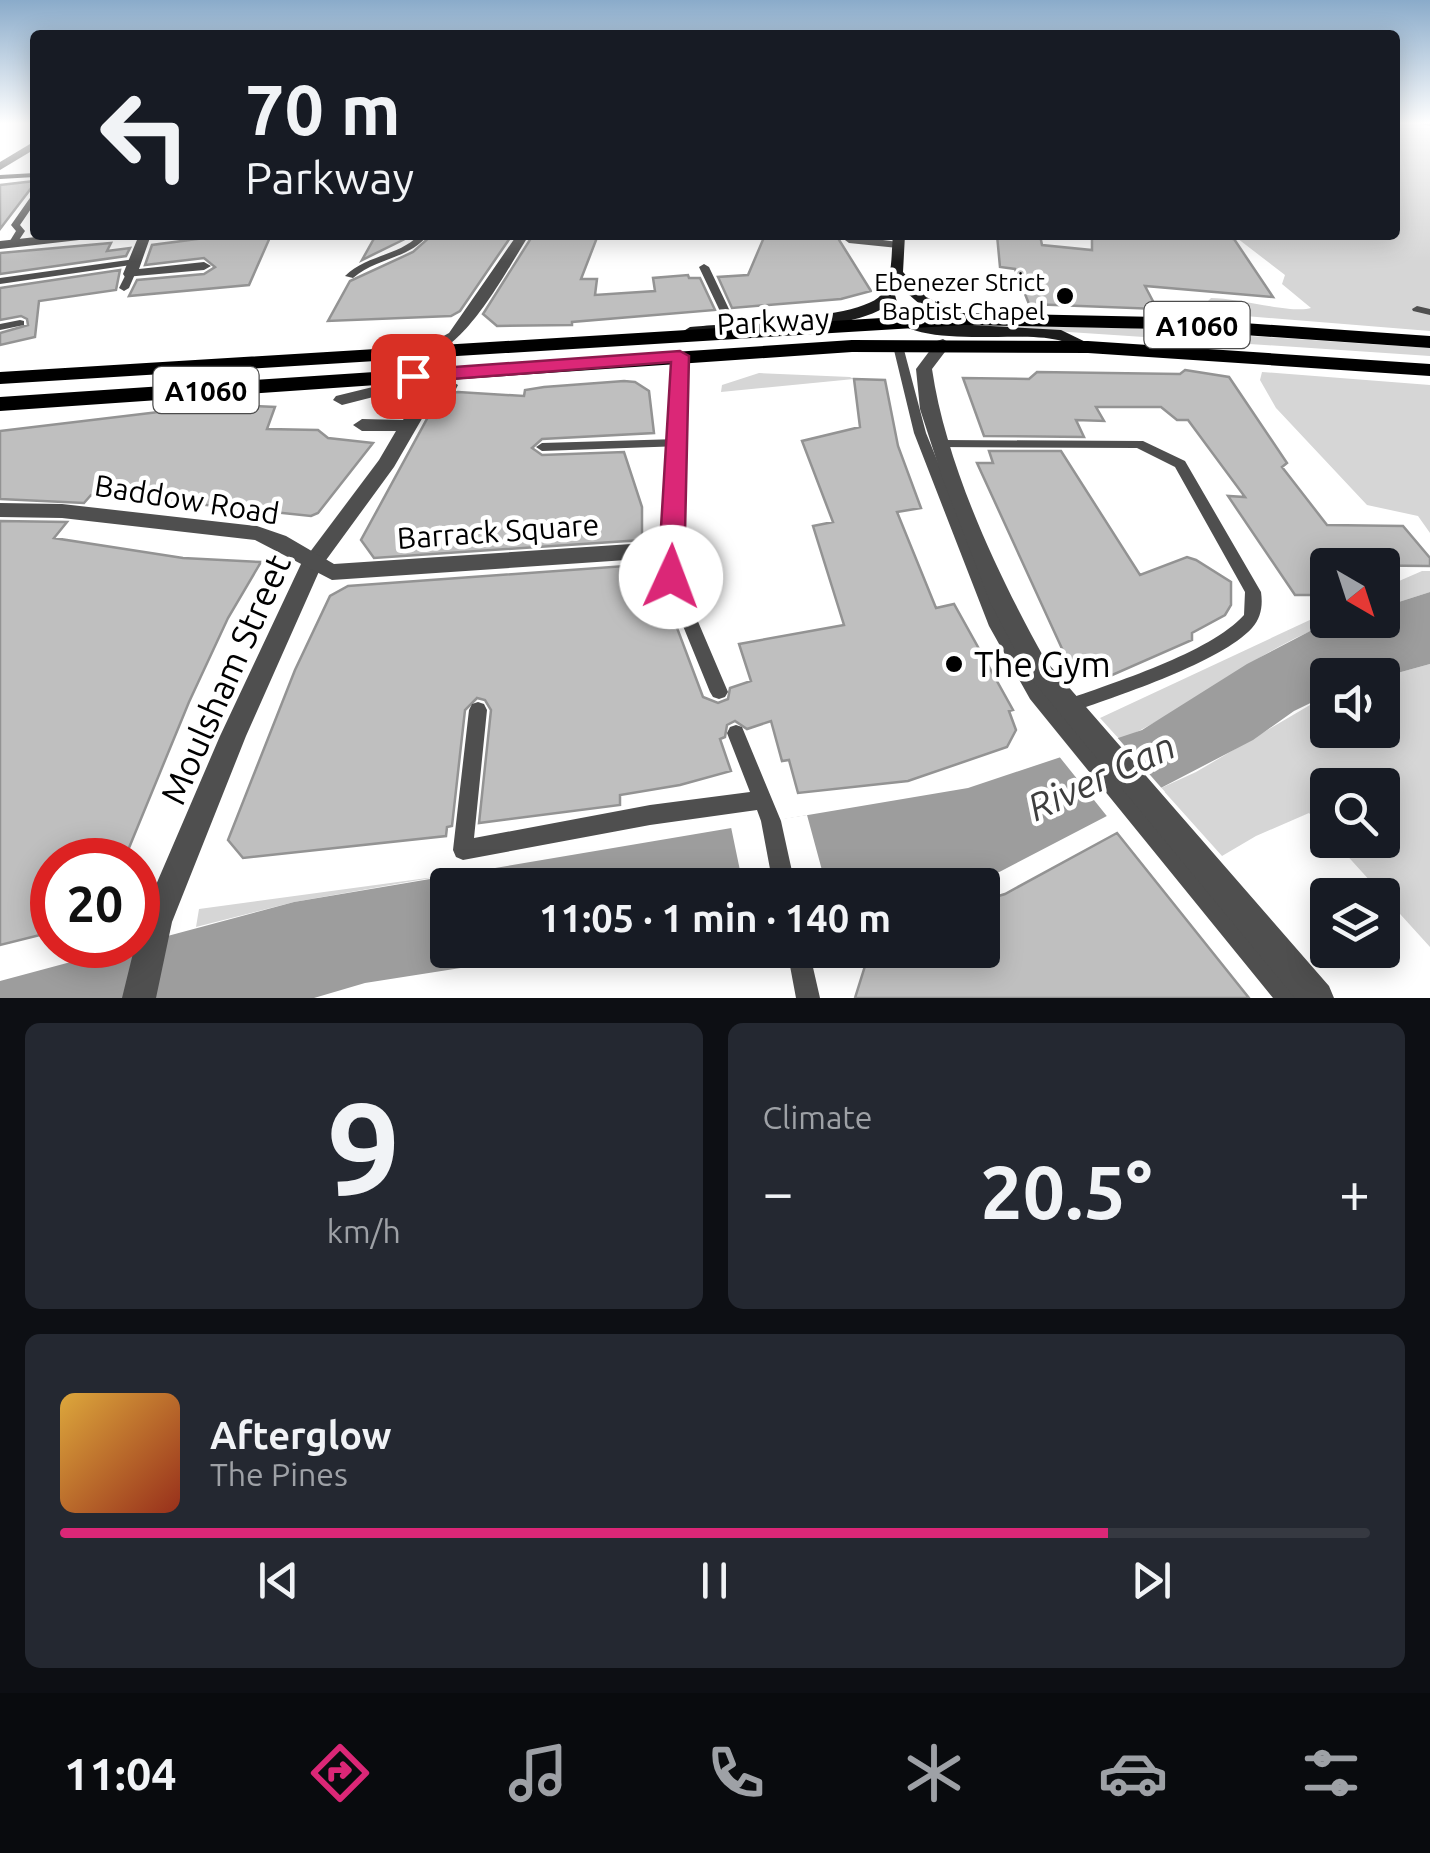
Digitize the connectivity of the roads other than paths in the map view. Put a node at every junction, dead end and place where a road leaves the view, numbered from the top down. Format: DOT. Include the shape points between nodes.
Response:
graph roads {
  1 [pos="30,175"];
  2 [pos="0,177"];
  3 [pos="30,204"];
  4 [pos="47,240"];
  5 [pos="143,240"];
  6 [pos="420,240"];
  7 [pos="520,240"];
  8 [pos="849,240"];
  9 [pos="898,240"];
  10 [pos="6,245"];
  11 [pos="204,266"];
  12 [pos="704,268"];
  13 [pos="897,273"];
  14 [pos="130,275"];
  15 [pos="350,276"];
  16 [pos="0,281"];
  17 [pos="888,295"];
  18 [pos="1417,309"];
  19 [pos="1430,312"];
  20 [pos="964,319"];
  21 [pos="20,322"];
  22 [pos="907,322"];
  23 [pos="732,326"];
  24 [pos="0,327"];
  25 [pos="646,338"];
  26 [pos="1430,342"];
  27 [pos="943,344"];
  28 [pos="898,346"];
  29 [pos="1088,347"];
  30 [pos="426,352"];
  31 [pos="680,356"];
  32 [pos="1430,370"];
  33 [pos="0,378"];
  34 [pos="342,400"];
  35 [pos="0,404"];
  36 [pos="362,424"];
  37 [pos="408,426"];
  38 [pos="678,442"];
  39 [pos="942,444"];
  40 [pos="542,447"];
  41 [pos="0,510"];
  42 [pos="672,549"];
  43 [pos="312,564"];
  44 [pos="356,572"];
  45 [pos="719,692"];
  46 [pos="1069,706"];
  47 [pos="478,710"];
  48 [pos="736,733"];
  49 [pos="1082,736"];
  50 [pos="767,810"];
  51 [pos="780,868"];
  52 [pos="802,968"];
  53 [pos="1293,994"];
  54 [pos="140,998"];
  55 [pos="808,998"];
  1 -- 2 [label="lane"];
  3 -- 10 [label="lane" via="15,226 21,231"];
  4 -- 10 [label="street"];
  5 -- 14 [label="street"];
  6 -- 15 [label="lane" via="366,262"];
  7 -- 30 [label="street" via="454,336"];
  8 -- 9 [label="lane"];
  9 -- 13 [label="main road"];
  11 -- 14 [label="street"];
  12 -- 23 [label="lane"];
  13 -- 17 [label="main road"];
  13 -- 20 [label="main road, Parkway" via="921,300"];
  14 -- 16 [label="lane"];
  17 -- 22 [label="main road" via="892,310"];
  17 -- 23 [label="main road, Parkway" via="858,314"];
  18 -- 19 [label="lane"];
  20 -- 22 [label="main road, Parkway / A1060"];
  20 -- 26 [label="main road, Parkway / A1060" via="1159,323"];
  21 -- 24 [label="lane"];
  22 -- 25 [label="main road, Parkway / A1060"];
  22 -- 29 [label="main road, A1060" via="938,331 1061,334"];
  23 -- 25 [label="main road, Parkway"];
  25 -- 30 [label="main road, Parkway / A1060"];
  27 -- 28 [label="main road, Parkway / A1060"];
  27 -- 29 [label="main road, Parkway / A1060"];
  27 -- 39 [label="street" via="924,369"];
  28 -- 31 [label="main road, Parkway / A1060"];
  28 -- 49 [label="lane" via="920,434 997,626 1036,694"];
  29 -- 32 [label="main road, Parkway / A1060"];
  30 -- 33 [label="main road, Parkway / A1060"];
  31 -- 35 [label="main road, Parkway / A1060"];
  31 -- 38 [label="street"];
  34 -- 37 [label="street, Moulsham Street" via="386,388 441,386"];
  36 -- 37 [label="street"];
  37 -- 43 [label="street, Moulsham Street"];
  38 -- 40 [label="lane"];
  38 -- 42 [label="street"];
  39 -- 46 [label="street" via="1001,602 1037,668"];
  39 -- 46 [label="lane" via="1139,444 1180,464 1253,592 1256,606 1234,635"];
  41 -- 43 [label="street, Baddow Road" via="257,533 284,542"];
  42 -- 44 [label="street, Barrack Square"];
  42 -- 45 [label="lane" via="671,577"];
  43 -- 44 [label="street, Baddow Road"];
  43 -- 54 [label="street, Moulsham Street" via="156,922"];
  46 -- 49 [label="street"];
  47 -- 50 [label="lane" via="464,850 650,815"];
  48 -- 50 [label="lane"];
  49 -- 53 [label="street"];
  50 -- 51 [label="lane"];
  52 -- 55 [label="lane"];
}
